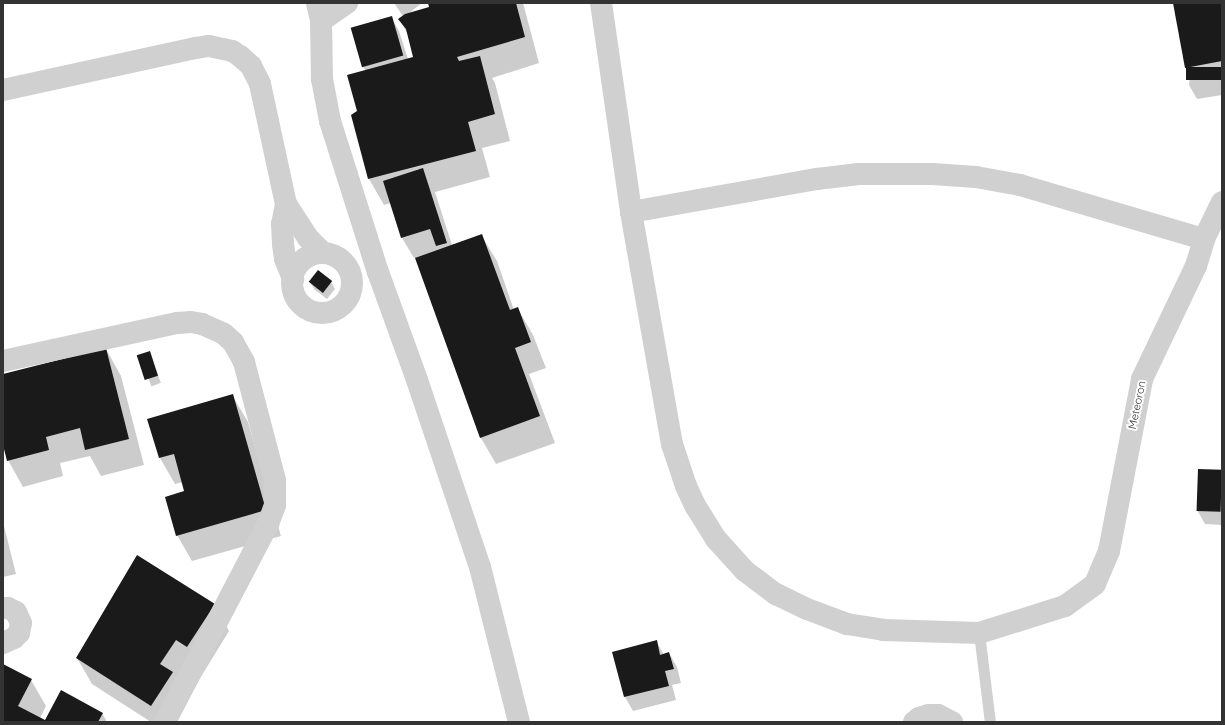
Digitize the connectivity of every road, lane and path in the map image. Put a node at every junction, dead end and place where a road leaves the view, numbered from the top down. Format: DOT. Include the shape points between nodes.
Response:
graph roads {
  1 [pos="347,3"];
  2 [pos="601,3"];
  3 [pos="319,12"];
  4 [pos="3,90"];
  5 [pos="1222,202"];
  6 [pos="286,204"];
  7 [pos="632,212"];
  8 [pos="1204,239"];
  9 [pos="323,253"];
  10 [pos="378,272"];
  11 [pos="351,277"];
  12 [pos="293,279"];
  13 [pos="3,361"];
  14 [pos="3,608"];
  15 [pos="979,633"];
  16 [pos="3,643"];
  17 [pos="165,722"];
  18 [pos="519,722"];
  19 [pos="914,722"];
  20 [pos="952,722"];
  21 [pos="990,722"];
  1 -- 3 [label="street"];
  2 -- 7 [label="street, Meteoron"];
  3 -- 10 [label="street" via="322,79 330,121"];
  4 -- 6 [label="street" via="196,48 222,47 232,51 251,66 260,84"];
  5 -- 8 [label="street, Meteoron"];
  6 -- 9 [label="street" via="308,238"];
  6 -- 12 [label="street" via="282,224 283,244 285,259"];
  7 -- 8 [label="street" via="817,179 859,174 932,174 976,177 1020,185"];
  7 -- 15 [label="street, Meteoron" via="672,444 686,486 716,538 745,571 776,594 828,617 848,624 883,630"];
  8 -- 15 [label="street, Meteoron" via="1196,266 1142,379 1109,551 1095,584 1065,606"];
  9 -- 11 [label="street" via="341,260"];
  9 -- 12 [label="street" via="304,259 297,267"];
  10 -- 11 [label="street"];
  10 -- 18 [label="street" via="480,567"];
  11 -- 12 [label="street" via="349,296 336,310 327,313 317,313 300,303 295,295"];
  13 -- 17 [label="street" via="191,322 224,334 233,342 244,362 275,480 275,505 268,524"];
  14 -- 16 [label="street" via="16,612 21,628 14,638"];
  15 -- 21 [label="lane"];
  19 -- 20 [label="street" via="929,715 938,715"];
}
